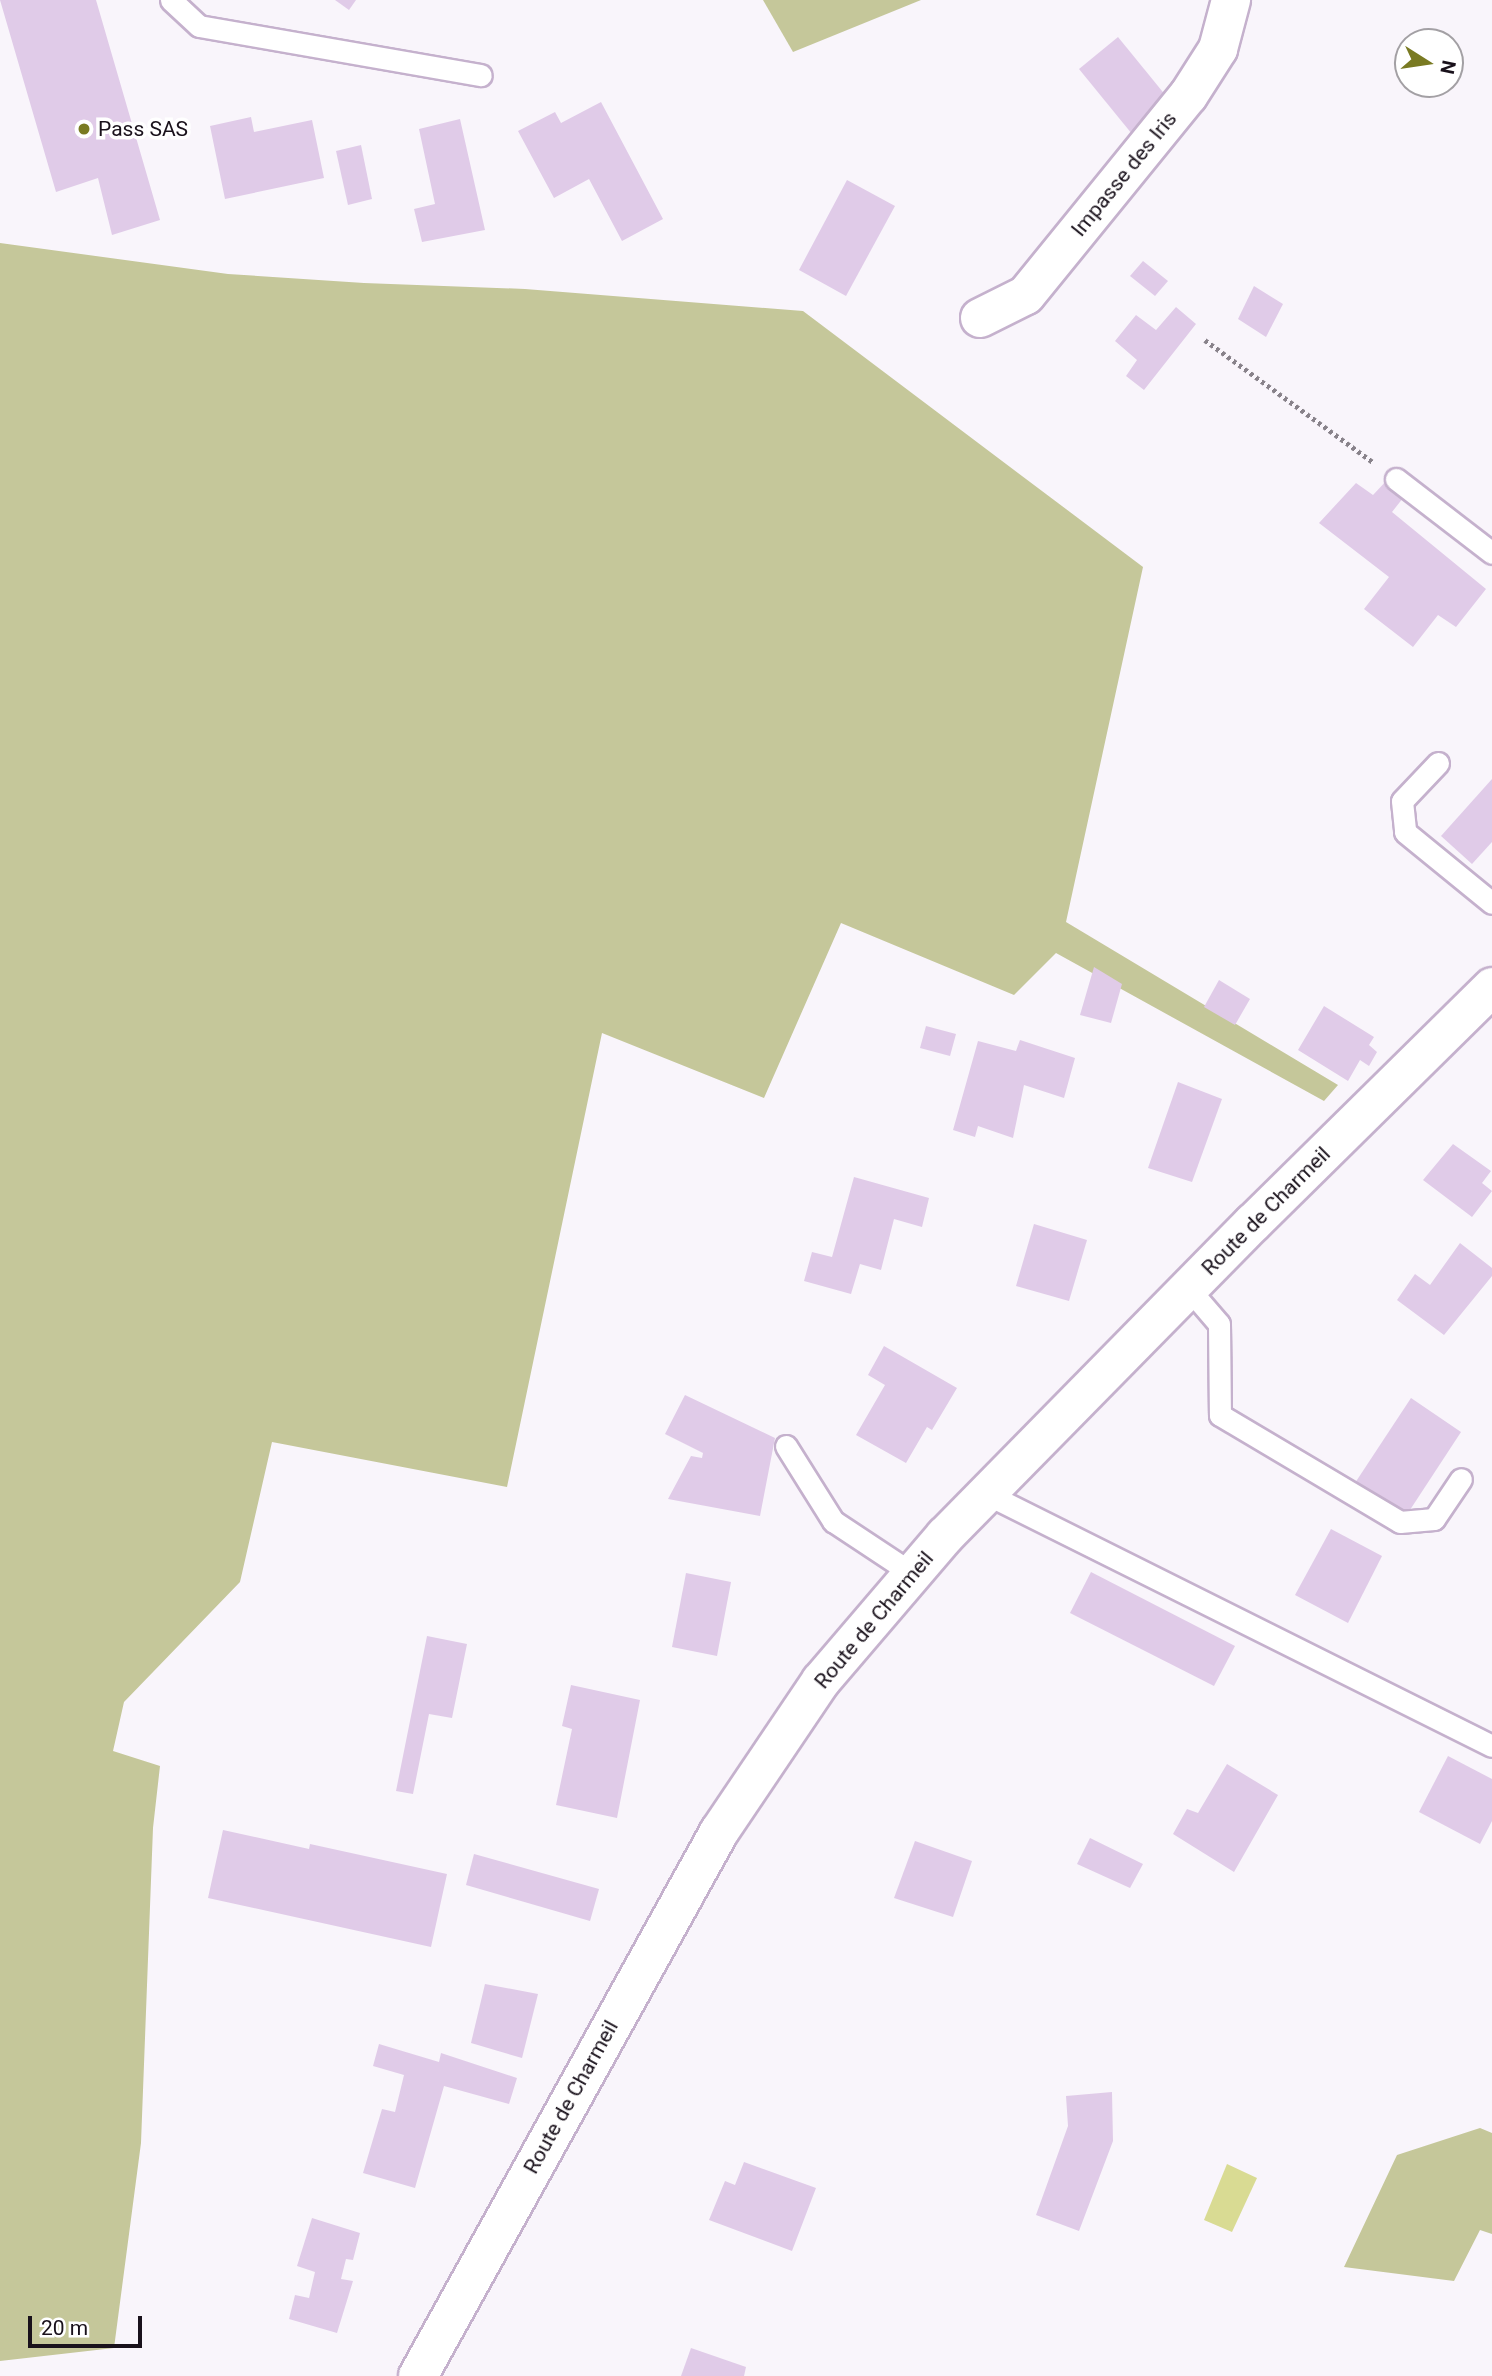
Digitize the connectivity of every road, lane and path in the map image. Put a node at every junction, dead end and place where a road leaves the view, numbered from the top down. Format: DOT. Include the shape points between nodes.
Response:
graph roads {
  1 [pos="171,0"];
  2 [pos="1231,0"];
  3 [pos="481,75"];
  4 [pos="980,318"];
  5 [pos="1205,340"];
  6 [pos="1396,479"];
  7 [pos="1492,553"];
  8 [pos="1438,763"];
  9 [pos="1492,903"];
  10 [pos="1492,987"];
  11 [pos="1189,1289"];
  12 [pos="786,1446"];
  13 [pos="1461,1479"];
  14 [pos="986,1494"];
  15 [pos="913,1574"];
  16 [pos="1492,1746"];
  17 [pos="418,2376"];
  1 -- 3 [label="lane" via="199,26"];
  2 -- 4 [label="main road, Impasse des Iris" via="1218,49 1188,96 1026,295"];
  5 -- 6 [label="path"];
  6 -- 7 [label="lane"];
  8 -- 9 [label="lane" via="1402,801 1405,832"];
  10 -- 11 [label="main road, Route de Charmeil"];
  11 -- 13 [label="lane" via="1219,1324 1220,1415 1400,1522 1434,1519"];
  11 -- 14 [label="main road, Route de Charmeil"];
  12 -- 15 [label="lane" via="833,1521"];
  14 -- 15 [label="main road, Route de Charmeil"];
  14 -- 16 [label="lane"];
  15 -- 17 [label="main road, Route de Charmeil" via="821,1681 719,1832"];
}
